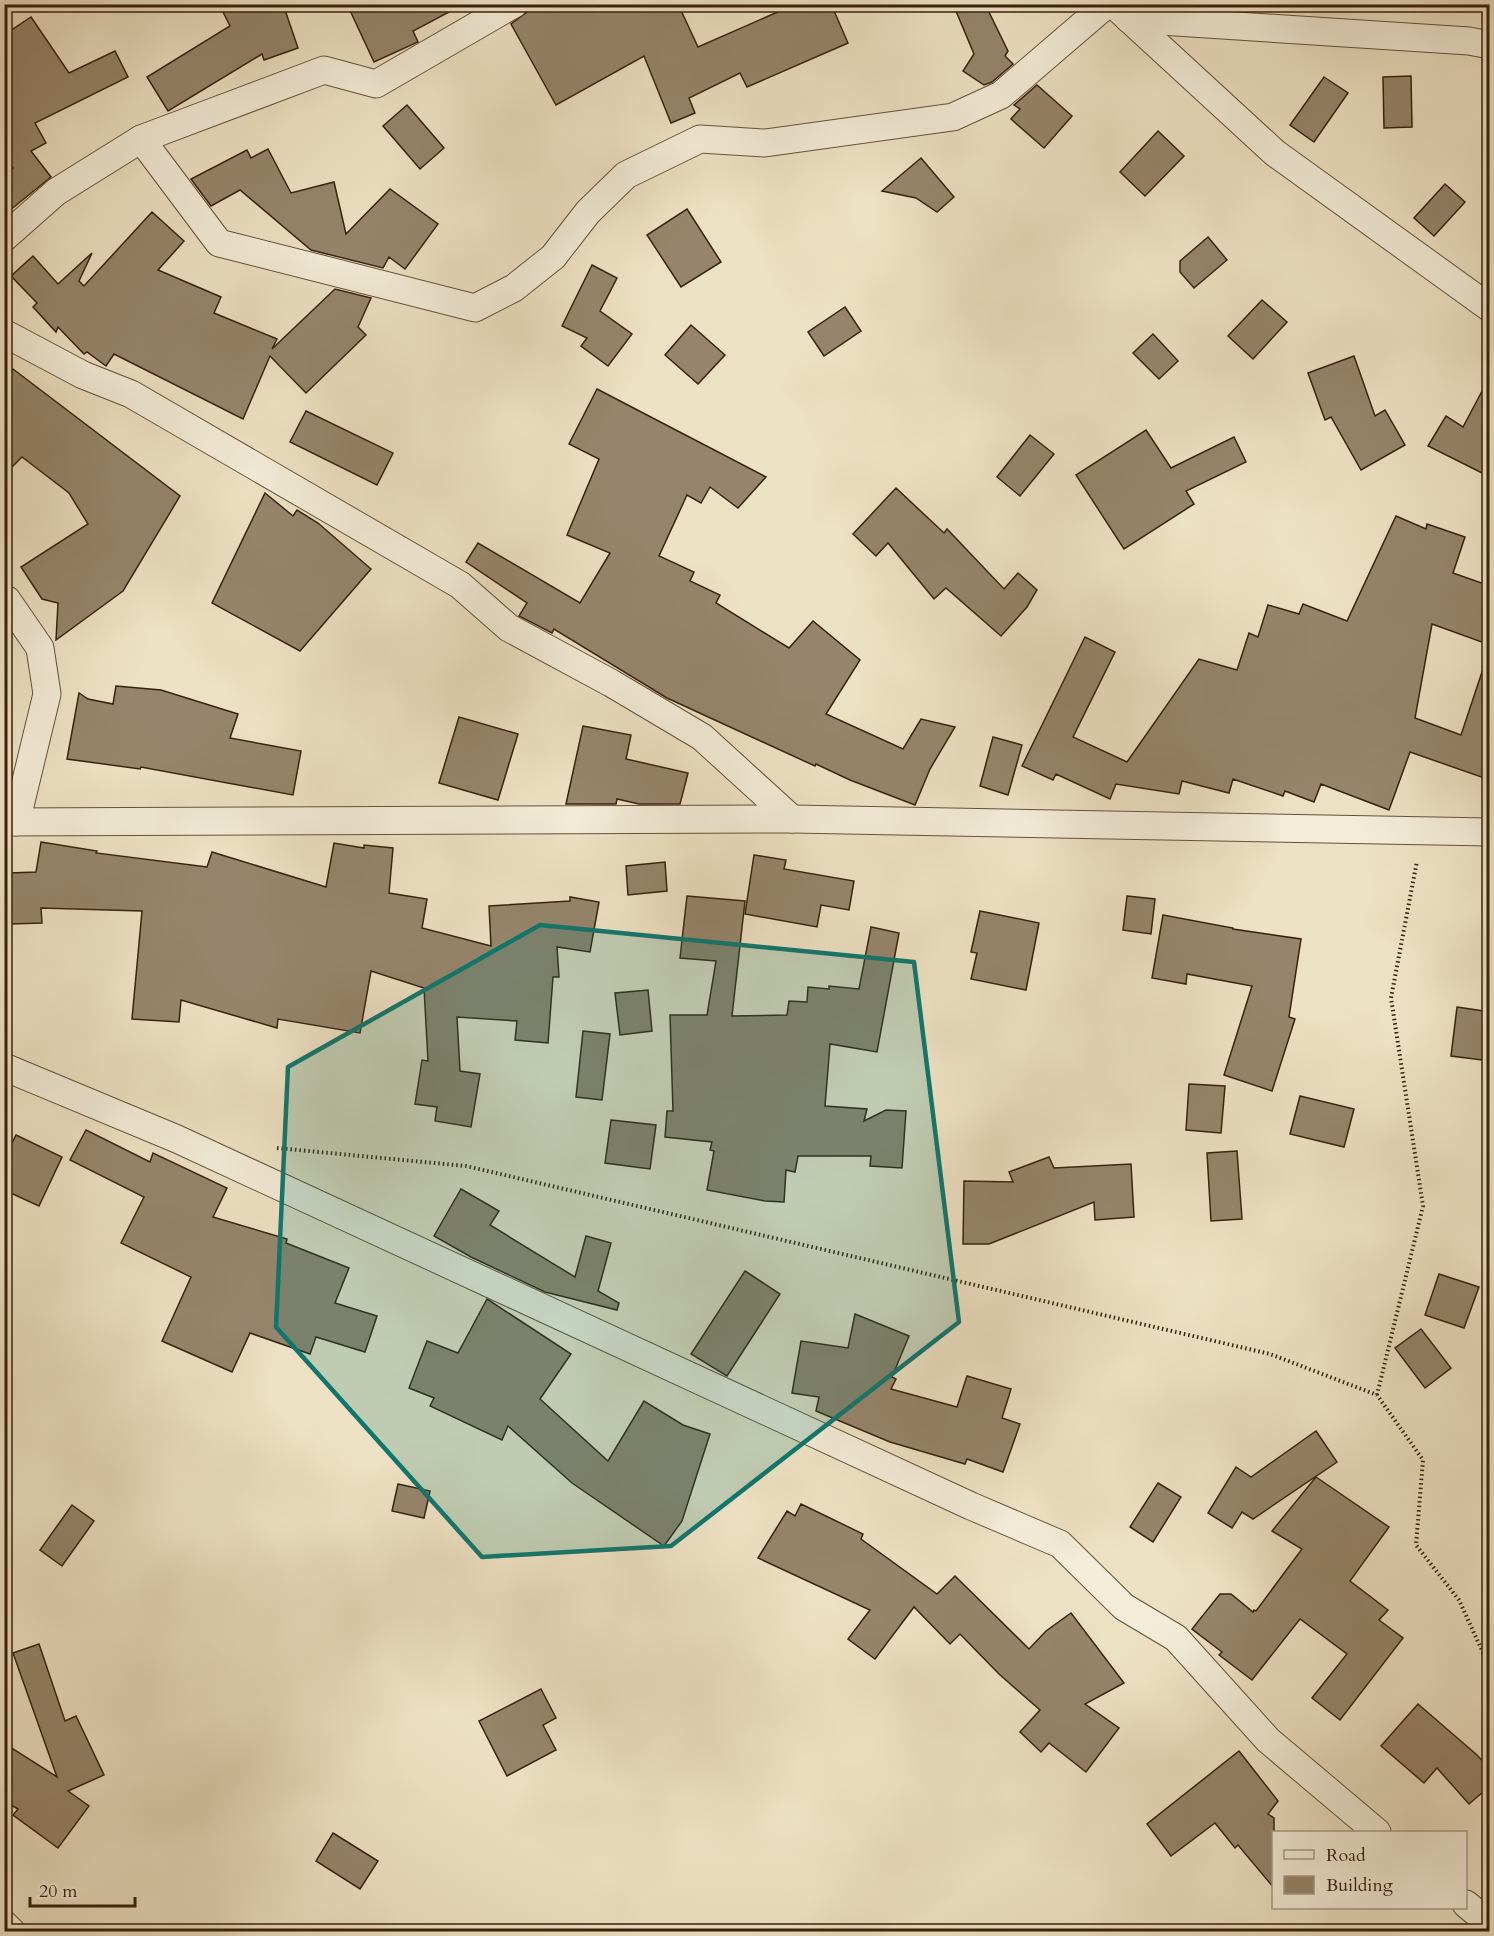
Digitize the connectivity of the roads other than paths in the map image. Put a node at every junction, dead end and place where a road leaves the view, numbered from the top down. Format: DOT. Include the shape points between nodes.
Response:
graph roads {
  1 [pos="514,4"];
  2 [pos="1107,4"];
  3 [pos="1121,12"];
  4 [pos="1490,45"];
  5 [pos="141,139"];
  6 [pos="4,238"];
  7 [pos="1490,308"];
  8 [pos="4,333"];
  9 [pos="4,600"];
  10 [pos="792,819"];
  11 [pos="10,822"];
  12 [pos="1490,832"];
  13 [pos="4,1067"];
  14 [pos="1375,1831"];
  15 [pos="1467,1905"];
  16 [pos="4,1924"];
  17 [pos="1490,1924"];
  18 [pos="12,1932"];
  1 -- 5 [label="street" via="376,84 324,70"];
  2 -- 5 [label="street" via="1001,95 953,117 765,143 700,139 626,175 588,212 553,257 514,288 475,308 219,243"];
  3 -- 4 [label="street"];
  3 -- 7 [label="street" via="1275,153"];
  5 -- 6 [label="street" via="56,192"];
  8 -- 10 [label="street" via="83,375 131,394 460,585 509,628 702,737"];
  9 -- 11 [label="street" via="40,648 47,694"];
  10 -- 11 [label="street"];
  10 -- 12 [label="street"];
  13 -- 14 [label="street" via="177,1139 1060,1544 1124,1607 1176,1638 1268,1740"];
  15 -- 17 [label="street"];
  16 -- 18 [label="street"];
}
